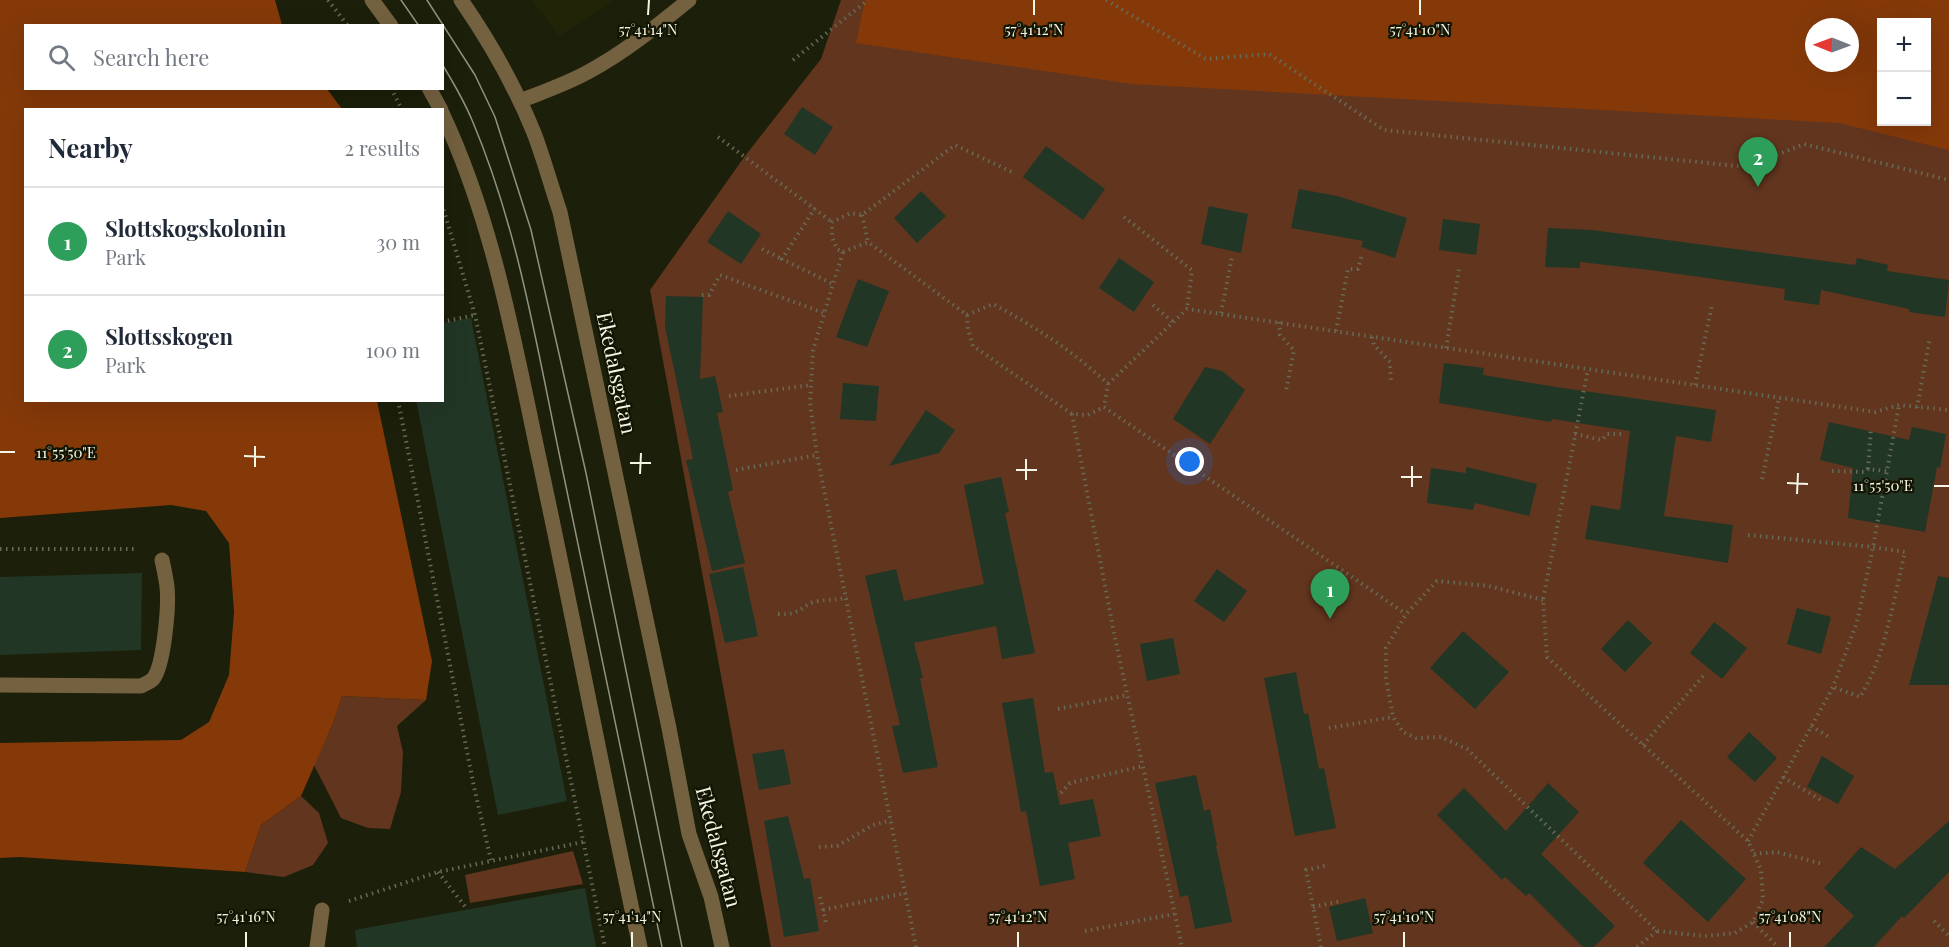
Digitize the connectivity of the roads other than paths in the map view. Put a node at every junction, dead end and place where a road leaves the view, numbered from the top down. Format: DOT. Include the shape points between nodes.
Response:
graph roads {
  1 [pos="372,0"];
  2 [pos="461,0"];
  3 [pos="689,0"];
  4 [pos="390,24"];
  5 [pos="430,90"];
  6 [pos="520,101"];
  7 [pos="440,108"];
  8 [pos="444,116"];
  9 [pos="162,560"];
  10 [pos="0,686"];
  11 [pos="322,910"];
  12 [pos="317,947"];
  13 [pos="639,947"];
  14 [pos="722,947"];
  1 -- 4 [label="street"];
  2 -- 6 [label="street, Ekedalsgatan" via="487,38"];
  3 -- 6 [label="street" via="629,47 588,72"];
  5 -- 7 [label="street"];
  6 -- 14 [label="street, Ekedalsgatan" via="560,212 689,834 711,897"];
  8 -- 13 [label="street" via="474,189 507,306"];
  9 -- 10 [label="street" via="168,589 164,643 153,679 141,686"];
  11 -- 12 [label="street"];
}
